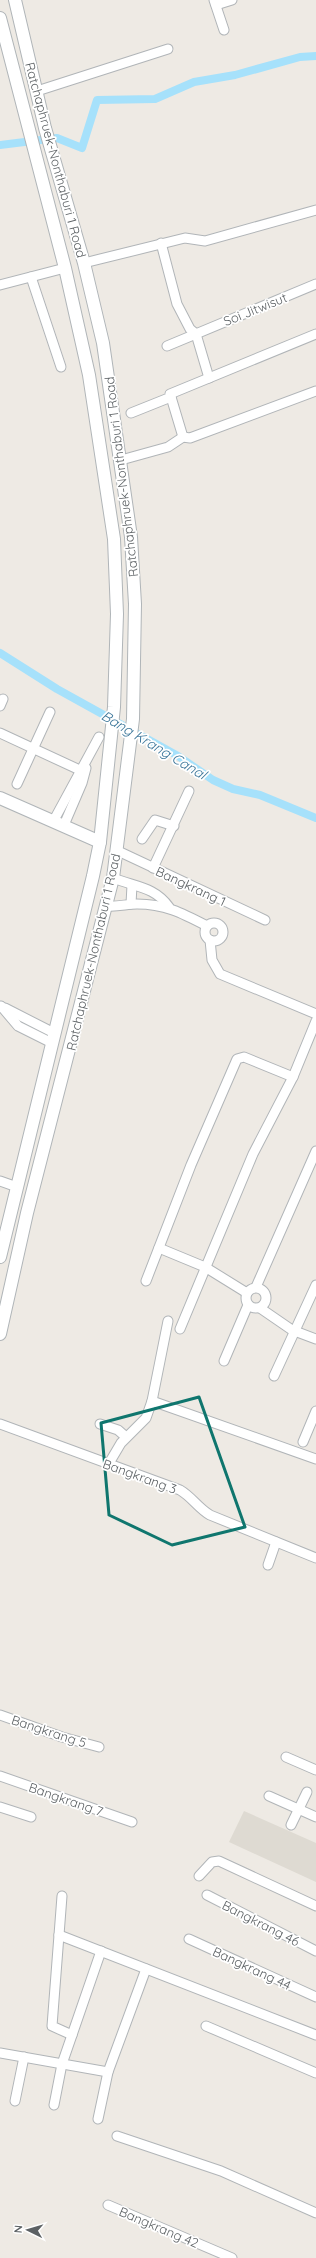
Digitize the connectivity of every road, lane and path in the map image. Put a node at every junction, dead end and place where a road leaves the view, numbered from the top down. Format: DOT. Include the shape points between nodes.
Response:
graph roads {
  1 [pos="15,0"];
  2 [pos="232,0"];
  3 [pos="215,2"];
  4 [pos="0,18"];
  5 [pos="224,30"];
  6 [pos="168,49"];
  7 [pos="36,91"];
  8 [pos="316,210"];
  9 [pos="161,243"];
  10 [pos="84,263"];
  11 [pos="65,268"];
  12 [pos="31,277"];
  13 [pos="0,285"];
  14 [pos="315,285"];
  15 [pos="196,334"];
  16 [pos="316,334"];
  17 [pos="168,346"];
  18 [pos="61,368"];
  19 [pos="208,378"];
  20 [pos="316,391"];
  21 [pos="171,397"];
  22 [pos="131,413"];
  23 [pos="183,437"];
  24 [pos="121,460"];
  25 [pos="50,712"];
  26 [pos="0,734"];
  27 [pos="99,737"];
  28 [pos="33,748"];
  29 [pos="83,771"];
  30 [pos="17,784"];
  31 [pos="189,791"];
  32 [pos="0,798"];
  33 [pos="59,823"];
  34 [pos="174,826"];
  35 [pos="142,839"];
  36 [pos="100,842"];
  37 [pos="118,851"];
  38 [pos="153,868"];
  39 [pos="113,878"];
  40 [pos="132,885"];
  41 [pos="131,904"];
  42 [pos="107,906"];
  43 [pos="169,907"];
  44 [pos="265,920"];
  45 [pos="207,926"];
  46 [pos="210,940"];
  47 [pos="1,1006"];
  48 [pos="316,1014"];
  49 [pos="316,1021"];
  50 [pos="53,1038"];
  51 [pos="293,1077"];
  52 [pos="316,1151"];
  53 [pos="0,1181"];
  54 [pos="16,1187"];
  55 [pos="2,1236"];
  56 [pos="159,1248"];
  57 [pos="0,1257"];
  58 [pos="205,1267"];
  59 [pos="146,1282"];
  60 [pos="316,1284"];
  61 [pos="256,1287"];
  62 [pos="247,1293"];
  63 [pos="248,1305"];
  64 [pos="260,1308"];
  65 [pos="168,1321"];
  66 [pos="180,1329"];
  67 [pos="296,1332"];
  68 [pos="0,1334"];
  69 [pos="316,1339"];
  70 [pos="224,1361"];
  71 [pos="274,1376"];
  72 [pos="152,1401"];
  73 [pos="316,1412"];
  74 [pos="100,1424"];
  75 [pos="0,1425"];
  76 [pos="126,1437"];
  77 [pos="303,1442"];
  78 [pos="316,1460"];
  79 [pos="108,1464"];
  80 [pos="276,1542"];
  81 [pos="316,1558"];
  82 [pos="268,1565"];
  83 [pos="0,1715"];
  84 [pos="99,1747"];
  85 [pos="286,1757"];
  86 [pos="316,1770"];
  87 [pos="0,1776"];
  88 [pos="307,1792"];
  89 [pos="268,1796"];
  90 [pos="0,1807"];
  91 [pos="299,1809"];
  92 [pos="31,1817"];
  93 [pos="316,1817"];
  94 [pos="132,1822"];
  95 [pos="292,1825"];
  96 [pos="199,1876"];
  97 [pos="207,1895"];
  98 [pos="62,1896"];
  99 [pos="316,1906"];
  100 [pos="60,1935"];
  101 [pos="189,1939"];
  102 [pos="101,1951"];
  103 [pos="316,1951"];
  104 [pos="146,1969"];
  105 [pos="316,1997"];
  106 [pos="206,2026"];
  107 [pos="72,2034"];
  108 [pos="316,2035"];
  109 [pos="0,2053"];
  110 [pos="24,2057"];
  111 [pos="62,2064"];
  112 [pos="108,2072"];
  113 [pos="316,2073"];
  114 [pos="15,2101"];
  115 [pos="54,2105"];
  116 [pos="98,2119"];
  117 [pos="117,2136"];
  118 [pos="108,2205"];
  119 [pos="316,2213"];
  120 [pos="232,2258"];
  1 -- 7 [label="main road, Ratchaphruek-Nonthaburi 1 Road"];
  2 -- 3 [label="street"];
  3 -- 5 [label="street"];
  4 -- 11 [label="main road, Ratchaphruek-Nonthaburi 1 Road"];
  6 -- 7 [label="street"];
  7 -- 10 [label="main road, Ratchaphruek-Nonthaburi 1 Road"];
  8 -- 9 [label="street" via="205,241 185,238"];
  9 -- 10 [label="street"];
  9 -- 15 [label="street" via="177,304"];
  10 -- 24 [label="main road, Ratchaphruek-Nonthaburi 1 Road" via="108,369"];
  11 -- 12 [label="street"];
  11 -- 36 [label="main road, Ratchaphruek-Nonthaburi 1 Road" via="89,375 114,539 117,614 114,707"];
  12 -- 13 [label="street"];
  12 -- 18 [label="street"];
  14 -- 15 [label="street, Soi Jitwisut"];
  15 -- 17 [label="street, Soi Jitwisut"];
  15 -- 19 [label="street"];
  16 -- 19 [label="street"];
  19 -- 21 [label="street" via="170,394"];
  20 -- 23 [label="street" via="197,435"];
  21 -- 22 [label="street"];
  21 -- 23 [label="street"];
  23 -- 24 [label="street" via="168,447"];
  24 -- 37 [label="main road, Ratchaphruek-Nonthaburi 1 Road" via="131,537 135,604 133,719"];
  25 -- 28 [label="street"];
  26 -- 28 [label="street"];
  27 -- 29 [label="street"];
  28 -- 29 [label="street"];
  28 -- 30 [label="street"];
  29 -- 33 [label="street"];
  31 -- 34 [label="street"];
  32 -- 33 [label="main road"];
  33 -- 36 [label="main road"];
  34 -- 35 [label="street" via="155,820"];
  34 -- 38 [label="street"];
  36 -- 50 [label="main road, Ratchaphruek-Nonthaburi 1 Road" via="94,876"];
  37 -- 38 [label="street, Bangkrang 1"];
  37 -- 39 [label="main road, Ratchaphruek-Nonthaburi 1 Road"];
  38 -- 44 [label="street, Bangkrang 1"];
  39 -- 40 [label="street"];
  39 -- 42 [label="main road, Ratchaphruek-Nonthaburi 1 Road"];
  40 -- 41 [label="street"];
  40 -- 43 [label="street" via="155,892"];
  41 -- 42 [label="street"];
  41 -- 43 [label="street"];
  42 -- 68 [label="main road, Ratchaphruek-Nonthaburi 1 Road" via="27,1213"];
  43 -- 45 [label="street"];
  45 -- 46 [label="street" via="205,934"];
  45 -- 46 [label="street" via="214,922 220,924 223,929 221,938 216,941"];
  46 -- 48 [label="street" via="212,960 220,974"];
  47 -- 50 [label="street" via="18,1026"];
  49 -- 51 [label="street"];
  50 -- 54 [label="main road, Ratchaphruek-Nonthaburi 1 Road"];
  51 -- 56 [label="street" via="244,1057 237,1059"];
  51 -- 58 [label="street" via="253,1154"];
  52 -- 61 [label="street"];
  53 -- 54 [label="street"];
  54 -- 55 [label="main road, Ratchaphruek-Nonthaburi 1 Road"];
  55 -- 57 [label="main road, Ratchaphruek-Nonthaburi 1 Road"];
  56 -- 58 [label="street"];
  56 -- 59 [label="street"];
  58 -- 62 [label="street"];
  58 -- 66 [label="street"];
  60 -- 67 [label="street"];
  61 -- 62 [label="street"];
  61 -- 64 [label="street" via="267,1296"];
  62 -- 63 [label="street"];
  63 -- 64 [label="street" via="251,1308"];
  63 -- 70 [label="street"];
  64 -- 67 [label="street"];
  65 -- 72 [label="street"];
  67 -- 69 [label="street"];
  67 -- 71 [label="street"];
  72 -- 76 [label="street" via="146,1418"];
  72 -- 78 [label="street"];
  73 -- 77 [label="street"];
  74 -- 76 [label="street" via="118,1430"];
  75 -- 79 [label="street, Bangkrang 3"];
  76 -- 79 [label="street"];
  79 -- 80 [label="street, Bangkrang 3" via="180,1490 210,1515"];
  80 -- 81 [label="street, Bangkrang 3"];
  80 -- 82 [label="street"];
  83 -- 84 [label="street, Bangkrang 5" via="62,1738"];
  85 -- 86 [label="street"];
  87 -- 94 [label="street, Bangkrang 7"];
  88 -- 91 [label="street"];
  89 -- 91 [label="street"];
  90 -- 92 [label="street"];
  91 -- 93 [label="street"];
  91 -- 95 [label="street"];
  96 -- 99 [label="street" via="212,1862 219,1861"];
  97 -- 103 [label="street, Bangkrang 46"];
  98 -- 100 [label="street"];
  100 -- 102 [label="street"];
  100 -- 107 [label="street" via="52,2026"];
  101 -- 105 [label="street, Bangkrang 44"];
  102 -- 104 [label="street"];
  102 -- 107 [label="street"];
  104 -- 108 [label="street"];
  104 -- 112 [label="street"];
  106 -- 113 [label="street"];
  107 -- 111 [label="street"];
  109 -- 110 [label="street"];
  110 -- 111 [label="street"];
  110 -- 114 [label="street"];
  111 -- 112 [label="street"];
  111 -- 115 [label="street"];
  112 -- 116 [label="street"];
  117 -- 119 [label="street" via="221,2171"];
  118 -- 120 [label="street, Bangkrang 42"];
}
